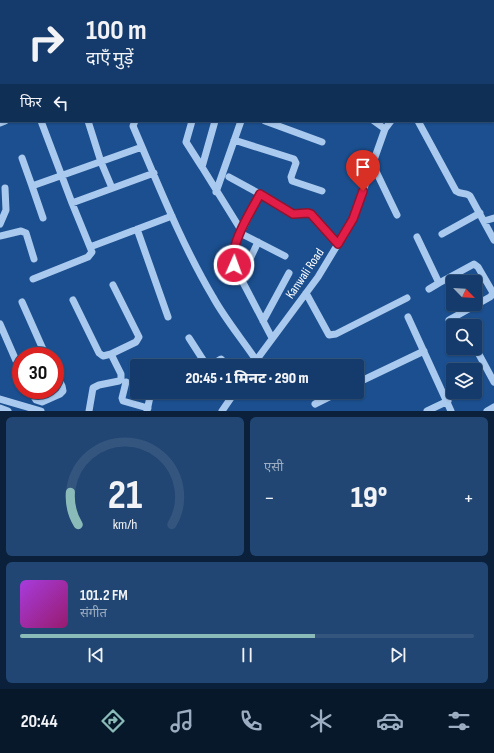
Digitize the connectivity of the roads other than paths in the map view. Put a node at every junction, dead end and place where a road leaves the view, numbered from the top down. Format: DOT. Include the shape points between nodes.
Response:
graph roads {
  1 [pos="42,122"];
  2 [pos="88,122"];
  3 [pos="135,122"];
  4 [pos="192,122"];
  5 [pos="215,122"];
  6 [pos="241,122"];
  7 [pos="269,122"];
  8 [pos="375,122"];
  9 [pos="389,122"];
  10 [pos="419,122"];
  11 [pos="385,129"];
  12 [pos="234,140"];
  13 [pos="322,142"];
  14 [pos="142,147"];
  15 [pos="22,158"];
  16 [pos="101,162"];
  17 [pos="372,163"];
  18 [pos="202,168"];
  19 [pos="154,173"];
  20 [pos="62,175"];
  21 [pos="229,177"];
  22 [pos="32,186"];
  23 [pos="5,188"];
  24 [pos="112,188"];
  25 [pos="322,191"];
  26 [pos="216,192"];
  27 [pos="260,194"];
  28 [pos="72,203"];
  29 [pos="480,213"];
  30 [pos="397,215"];
  31 [pos="172,216"];
  32 [pos="43,218"];
  33 [pos="494,218"];
  34 [pos="484,221"];
  35 [pos="0,224"];
  36 [pos="137,229"];
  37 [pos="241,232"];
  38 [pos="442,234"];
  39 [pos="0,236"];
  40 [pos="417,237"];
  41 [pos="494,240"];
  42 [pos="258,242"];
  43 [pos="338,244"];
  44 [pos="90,247"];
  45 [pos="285,256"];
  46 [pos="34,259"];
  47 [pos="289,272"];
  48 [pos="241,278"];
  49 [pos="33,279"];
  50 [pos="439,283"];
  51 [pos="113,285"];
  52 [pos="492,285"];
  53 [pos="429,289"];
  54 [pos="306,293"];
  55 [pos="408,298"];
  56 [pos="73,300"];
  57 [pos="22,302"];
  58 [pos="168,317"];
  59 [pos="408,317"];
  60 [pos="451,319"];
  61 [pos="263,321"];
  62 [pos="0,324"];
  63 [pos="188,338"];
  64 [pos="272,338"];
  65 [pos="42,347"];
  66 [pos="12,351"];
  67 [pos="424,351"];
  68 [pos="111,354"];
  69 [pos="479,355"];
  70 [pos="202,359"];
  71 [pos="252,359"];
  72 [pos="257,359"];
  73 [pos="364,380"];
  74 [pos="126,382"];
  75 [pos="494,382"];
  76 [pos="0,399"];
  77 [pos="35,399"];
  78 [pos="49,399"];
  79 [pos="150,399"];
  80 [pos="230,399"];
  81 [pos="326,399"];
  82 [pos="448,401"];
  83 [pos="0,403"];
  84 [pos="316,404"];
  85 [pos="494,407"];
  86 [pos="0,408"];
  87 [pos="148,409"];
  88 [pos="8,411"];
  89 [pos="24,411"];
  90 [pos="41,411"];
  91 [pos="89,411"];
  92 [pos="222,411"];
  93 [pos="427,411"];
  94 [pos="451,411"];
  95 [pos="486,411"];
  1 -- 20 [label="street"];
  2 -- 16 [label="street"];
  3 -- 14 [label="street" via="133,126"];
  4 -- 18 [label="street" via="186,142"];
  5 -- 18 [label="street"];
  6 -- 12 [label="street"];
  7 -- 13 [label="street"];
  8 -- 11 [label="street"];
  9 -- 11 [label="street, Kanwali Road"];
  10 -- 29 [label="street" via="456,191 468,194"];
  11 -- 17 [label="street, Kanwali Road"];
  12 -- 25 [label="street" via="294,159 296,163 292,181"];
  12 -- 26 [label="street"];
  14 -- 16 [label="street"];
  14 -- 19 [label="street"];
  15 -- 22 [label="street"];
  16 -- 20 [label="street"];
  16 -- 24 [label="street"];
  17 -- 30 [label="street"];
  17 -- 43 [label="street, Kanwali Road" via="353,219"];
  18 -- 26 [label="street"];
  19 -- 24 [label="street"];
  19 -- 31 [label="street"];
  20 -- 22 [label="street"];
  20 -- 28 [label="street"];
  21 -- 27 [label="street"];
  22 -- 32 [label="street"];
  23 -- 35 [label="street" via="6,210"];
  24 -- 28 [label="street"];
  26 -- 37 [label="street"];
  27 -- 37 [label="street"];
  27 -- 43 [label="street" via="293,214 311,214"];
  28 -- 44 [label="street"];
  29 -- 34 [label="street"];
  29 -- 38 [label="street"];
  31 -- 36 [label="street"];
  31 -- 71 [label="street" via="214,299"];
  33 -- 34 [label="street"];
  34 -- 41 [label="street"];
  36 -- 44 [label="street"];
  36 -- 58 [label="street"];
  37 -- 42 [label="street"];
  37 -- 48 [label="street" via="234,247 233,260"];
  39 -- 46 [label="street" via="26,232"];
  40 -- 50 [label="street"];
  42 -- 45 [label="street"];
  42 -- 48 [label="street"];
  43 -- 54 [label="street, Kanwali Road"];
  44 -- 49 [label="street" via="92,252 88,257"];
  47 -- 61 [label="street"];
  48 -- 61 [label="street"];
  50 -- 52 [label="street" via="474,264"];
  50 -- 53 [label="street"];
  51 -- 68 [label="street" via="138,337 136,342"];
  52 -- 60 [label="street" via="493,294 490,297"];
  54 -- 55 [label="street" via="329,335 336,334"];
  54 -- 64 [label="street, Kanwali Road"];
  56 -- 68 [label="street" via="99,354"];
  57 -- 65 [label="street"];
  59 -- 67 [label="street"];
  61 -- 64 [label="street"];
  62 -- 66 [label="street"];
  63 -- 70 [label="street"];
  64 -- 72 [label="street, Kanwali Road"];
  67 -- 73 [label="street"];
  67 -- 82 [label="street"];
  68 -- 91 [label="street" via="121,379 93,388"];
  69 -- 75 [label="street"];
  74 -- 87 [label="street" via="123,401"];
  76 -- 90 [label="street"];
  77 -- 78 [label="street" via="42,402"];
  79 -- 87 [label="street"];
  80 -- 92 [label="street"];
  81 -- 84 [label="street"];
  82 -- 93 [label="street"];
  82 -- 94 [label="street"];
  83 -- 89 [label="street"];
  85 -- 95 [label="street"];
  86 -- 88 [label="street"];
}
